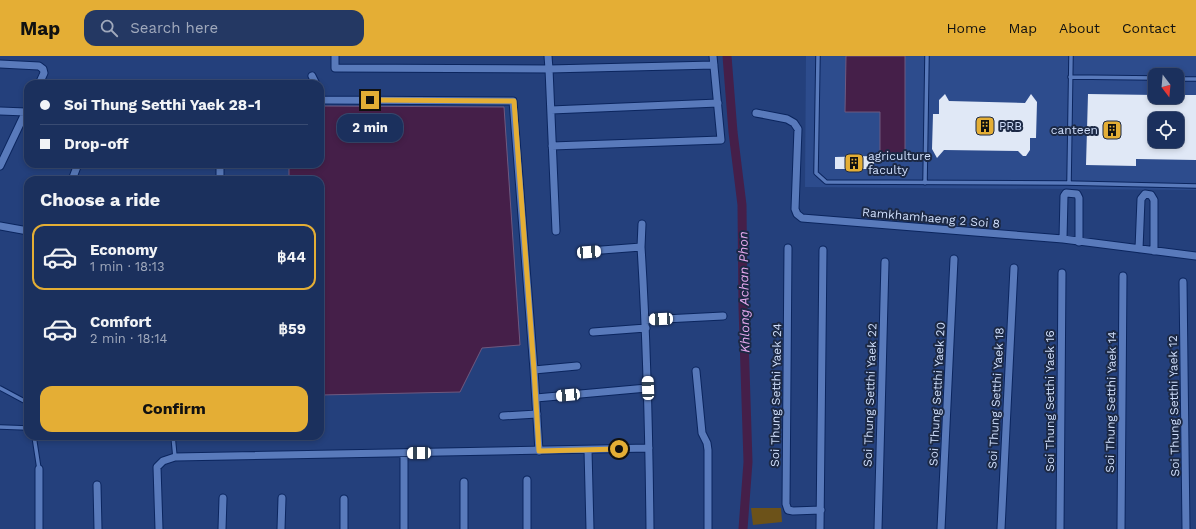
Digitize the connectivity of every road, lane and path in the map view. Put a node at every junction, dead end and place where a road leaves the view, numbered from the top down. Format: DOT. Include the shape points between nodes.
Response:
graph roads {
  1 [pos="335,56"];
  2 [pos="548,56"];
  3 [pos="713,56"];
  4 [pos="818,56"];
  5 [pos="927,56"];
  6 [pos="1071,56"];
  7 [pos="0,64"];
  8 [pos="714,65"];
  9 [pos="549,69"];
  10 [pos="312,76"];
  11 [pos="1070,77"];
  12 [pos="1148,78"];
  13 [pos="1184,79"];
  14 [pos="1196,79"];
  15 [pos="41,80"];
  16 [pos="314,80"];
  17 [pos="324,100"];
  18 [pos="718,103"];
  19 [pos="24,109"];
  20 [pos="551,110"];
  21 [pos="0,111"];
  22 [pos="756,113"];
  23 [pos="24,115"];
  24 [pos="552,146"];
  25 [pos="1,163"];
  26 [pos="925,183"];
  27 [pos="1069,183"];
  28 [pos="1196,186"];
  29 [pos="642,224"];
  30 [pos="0,226"];
  31 [pos="24,231"];
  32 [pos="556,231"];
  33 [pos="1063,239"];
  34 [pos="1079,242"];
  35 [pos="642,247"];
  36 [pos="788,248"];
  37 [pos="1139,249"];
  38 [pos="823,250"];
  39 [pos="1154,251"];
  40 [pos="589,252"];
  41 [pos="1196,256"];
  42 [pos="954,259"];
  43 [pos="885,262"];
  44 [pos="1014,268"];
  45 [pos="1062,273"];
  46 [pos="1123,276"];
  47 [pos="1183,282"];
  48 [pos="723,316"];
  49 [pos="645,324"];
  50 [pos="593,332"];
  51 [pos="577,366"];
  52 [pos="534,370"];
  53 [pos="696,371"];
  54 [pos="0,388"];
  55 [pos="648,388"];
  56 [pos="536,398"];
  57 [pos="24,401"];
  58 [pos="537,414"];
  59 [pos="503,416"];
  60 [pos="0,427"];
  61 [pos="24,428"];
  62 [pos="35,440"];
  63 [pos="173,440"];
  64 [pos="649,448"];
  65 [pos="588,450"];
  66 [pos="539,451"];
  67 [pos="404,453"];
  68 [pos="175,457"];
  69 [pos="39,469"];
  70 [pos="527,480"];
  71 [pos="464,482"];
  72 [pos="97,485"];
  73 [pos="223,498"];
  74 [pos="282,498"];
  75 [pos="344,499"];
  76 [pos="821,510"];
  77 [pos="39,529"];
  78 [pos="98,529"];
  79 [pos="159,529"];
  80 [pos="222,529"];
  81 [pos="282,529"];
  82 [pos="344,529"];
  83 [pos="404,529"];
  84 [pos="464,529"];
  85 [pos="528,529"];
  86 [pos="590,529"];
  87 [pos="650,529"];
  88 [pos="708,529"];
  89 [pos="820,529"];
  90 [pos="878,529"];
  91 [pos="941,529"];
  92 [pos="1001,529"];
  93 [pos="1060,529"];
  94 [pos="1121,529"];
  95 [pos="1186,529"];
  1 -- 9 [label="street" via="335,68"];
  2 -- 9 [label="street"];
  3 -- 8 [label="street"];
  4 -- 26 [label="lane" via="816,173 826,182"];
  5 -- 26 [label="lane"];
  6 -- 11 [label="lane"];
  7 -- 15 [label="street" via="39,66 44,73"];
  8 -- 9 [label="street"];
  8 -- 18 [label="street"];
  9 -- 20 [label="street"];
  10 -- 16 [label="street"];
  11 -- 12 [label="lane"];
  11 -- 27 [label="lane"];
  13 -- 14 [label="lane"];
  17 -- 52 [label="street" via="514,101"];
  18 -- 20 [label="street"];
  18 -- 24 [label="street" via="721,140"];
  19 -- 21 [label="street"];
  20 -- 24 [label="street"];
  22 -- 33 [label="street, Ramkhamhaeng 2 Soi 8" via="788,119 798,129 795,209 802,218"];
  23 -- 25 [label="street"];
  24 -- 32 [label="street"];
  26 -- 27 [label="lane"];
  27 -- 28 [label="lane"];
  29 -- 35 [label="street"];
  30 -- 31 [label="street"];
  33 -- 34 [label="street, Ramkhamhaeng 2 Soi 8"];
  33 -- 34 [label="street" via="1064,196 1077,194"];
  34 -- 37 [label="street, Ramkhamhaeng 2 Soi 8"];
  35 -- 40 [label="street"];
  35 -- 49 [label="street"];
  36 -- 76 [label="street, Soi Thung Setthi Yaek 24" via="786,504 788,510 793,511"];
  37 -- 39 [label="street, Ramkhamhaeng 2 Soi 8"];
  37 -- 39 [label="street" via="1141,199 1145,194 1151,194 1154,200"];
  38 -- 76 [label="street"];
  39 -- 41 [label="street, Ramkhamhaeng 2 Soi 8"];
  42 -- 91 [label="street, Soi Thung Setthi Yaek 20"];
  43 -- 90 [label="street, Soi Thung Setthi Yaek 22"];
  44 -- 92 [label="street, Soi Thung Setthi Yaek 18"];
  45 -- 93 [label="street, Soi Thung Setthi Yaek 16"];
  46 -- 94 [label="street, Soi Thung Setthi Yaek 14"];
  47 -- 95 [label="street, Soi Thung Setthi Yaek 12"];
  48 -- 49 [label="street"];
  49 -- 50 [label="street"];
  49 -- 55 [label="street"];
  51 -- 52 [label="street"];
  52 -- 56 [label="street"];
  53 -- 88 [label="street" via="702,433 708,450"];
  54 -- 57 [label="lane"];
  55 -- 56 [label="street"];
  55 -- 64 [label="street"];
  56 -- 58 [label="street"];
  58 -- 59 [label="street"];
  58 -- 66 [label="street"];
  60 -- 61 [label="lane"];
  62 -- 69 [label="lane"];
  63 -- 68 [label="lane"];
  64 -- 65 [label="street"];
  64 -- 87 [label="street"];
  65 -- 66 [label="street"];
  65 -- 86 [label="street"];
  66 -- 67 [label="street"];
  67 -- 68 [label="street"];
  67 -- 83 [label="street"];
  68 -- 79 [label="street" via="163,461 156,467"];
  69 -- 77 [label="street"];
  70 -- 85 [label="street"];
  71 -- 84 [label="street"];
  72 -- 78 [label="street"];
  73 -- 80 [label="street"];
  74 -- 81 [label="street"];
  75 -- 82 [label="street"];
  76 -- 89 [label="street"];
}
